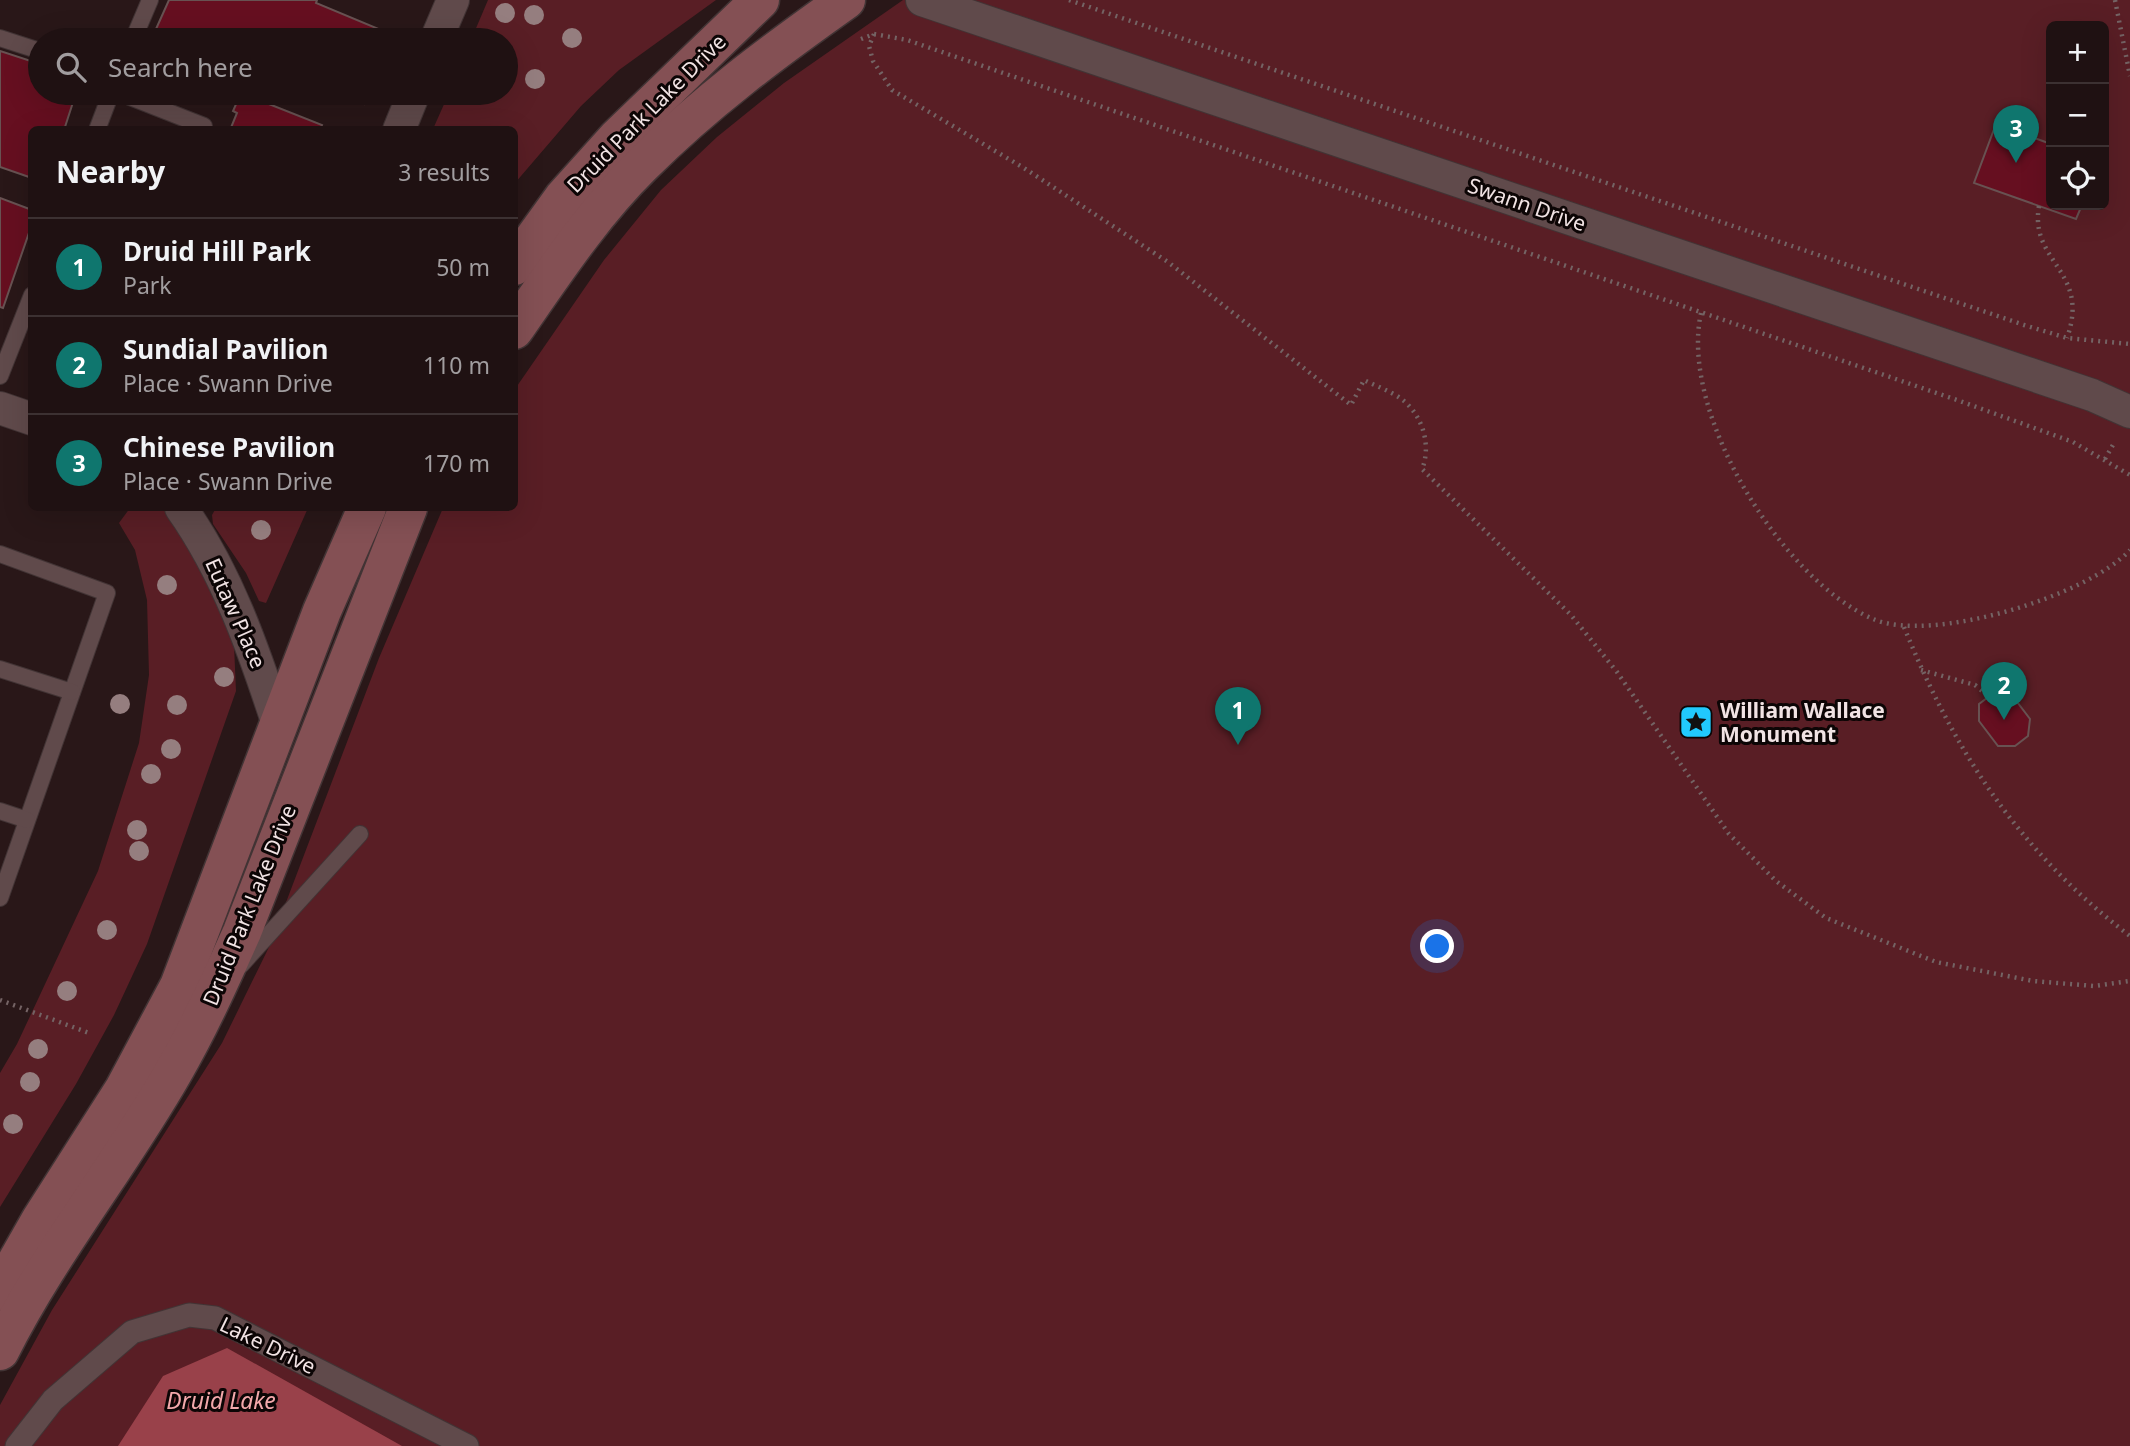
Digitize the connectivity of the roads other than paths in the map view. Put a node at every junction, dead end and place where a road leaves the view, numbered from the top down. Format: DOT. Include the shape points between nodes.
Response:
graph roads {
  1 [pos="150,0"];
  2 [pos="453,0"];
  3 [pos="760,0"];
  4 [pos="846,0"];
  5 [pos="922,0"];
  6 [pos="138,28"];
  7 [pos="441,28"];
  8 [pos="0,38"];
  9 [pos="28,47"];
  10 [pos="106,105"];
  11 [pos="151,105"];
  12 [pos="409,105"];
  13 [pos="99,126"];
  14 [pos="204,126"];
  15 [pos="401,126"];
  16 [pos="518,260"];
  17 [pos="28,305"];
  18 [pos="518,324"];
  19 [pos="0,376"];
  20 [pos="0,408"];
  21 [pos="2130,412"];
  22 [pos="28,418"];
  23 [pos="183,511"];
  24 [pos="366,511"];
  25 [pos="407,511"];
  26 [pos="0,554"];
  27 [pos="0,669"];
  28 [pos="72,692"];
  29 [pos="278,724"];
  30 [pos="0,811"];
  31 [pos="27,820"];
  32 [pos="360,834"];
  33 [pos="0,898"];
  34 [pos="214,996"];
  35 [pos="0,1291"];
  36 [pos="0,1352"];
  37 [pos="17,1446"];
  38 [pos="467,1446"];
  1 -- 6 [label="lane"];
  2 -- 7 [label="street"];
  3 -- 16 [label="main road, Druid Park Lake Drive" via="617,138 563,198"];
  4 -- 18 [label="main road, Druid Park Lake Drive" via="754,66 640,167 590,225"];
  5 -- 21 [label="street, Swann Drive" via="2092,395"];
  8 -- 9 [label="lane"];
  10 -- 13 [label="lane"];
  11 -- 14 [label="lane"];
  12 -- 15 [label="street"];
  17 -- 19 [label="lane"];
  20 -- 22 [label="street"];
  23 -- 29 [label="street, Eutaw Place" via="223,577"];
  24 -- 29 [label="main road, Druid Park Lake Drive"];
  25 -- 34 [label="main road, Druid Park Lake Drive"];
  26 -- 28 [label="lane" via="107,593"];
  27 -- 28 [label="lane"];
  28 -- 31 [label="lane"];
  29 -- 35 [label="main road, Druid Park Lake Drive" via="179,986 124,1089"];
  30 -- 31 [label="lane"];
  31 -- 33 [label="lane"];
  32 -- 34 [label="lane"];
  34 -- 36 [label="main road, Druid Park Lake Drive" via="174,1072"];
  37 -- 38 [label="street, Lake Drive" via="52,1400 132,1332 189,1315 215,1318"];
}
